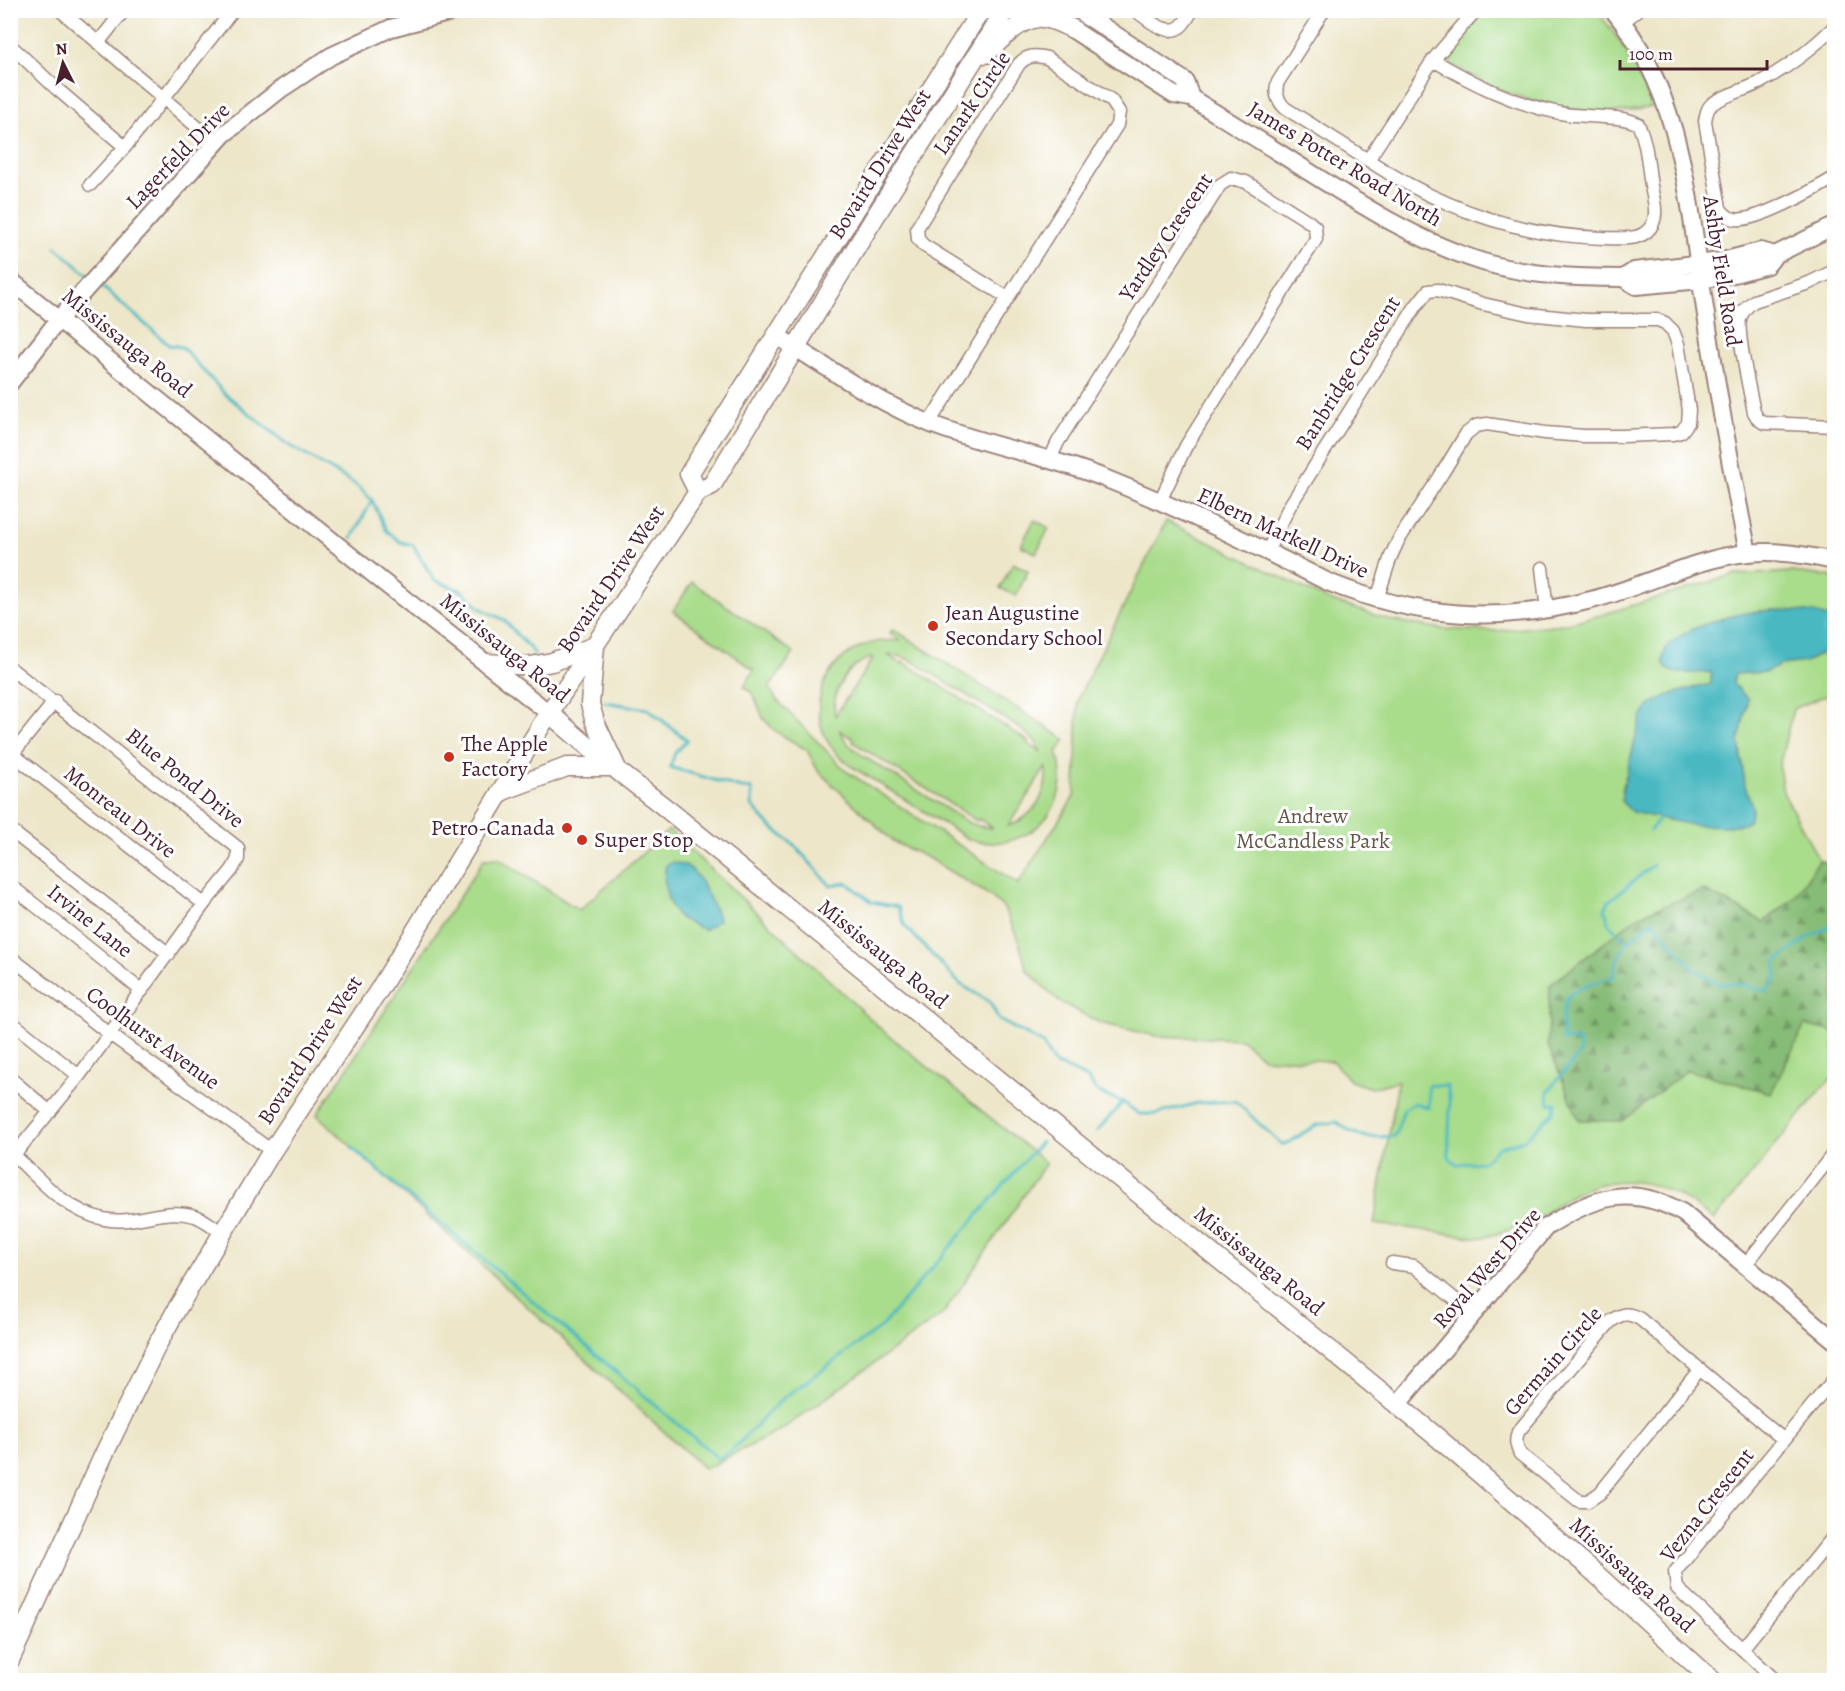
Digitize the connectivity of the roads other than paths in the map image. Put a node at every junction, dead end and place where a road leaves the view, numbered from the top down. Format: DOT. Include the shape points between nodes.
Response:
graph roads {
  1 [pos="60,10"];
  2 [pos="124,10"];
  3 [pos="233,10"];
  4 [pos="459,10"];
  5 [pos="973,10"];
  6 [pos="981,10"];
  7 [pos="1005,10"];
  8 [pos="1044,10"];
  9 [pos="1135,10"];
  10 [pos="1192,10"];
  11 [pos="1324,10"];
  12 [pos="1476,10"];
  13 [pos="1638,10"];
  14 [pos="1084,13"];
  15 [pos="1618,16"];
  16 [pos="1834,27"];
  17 [pos="1073,30"];
  18 [pos="98,43"];
  19 [pos="10,45"];
  20 [pos="956,50"];
  21 [pos="1433,60"];
  22 [pos="965,74"];
  23 [pos="1191,98"];
  24 [pos="163,99"];
  25 [pos="216,143"];
  26 [pos="125,147"];
  27 [pos="1368,160"];
  28 [pos="1834,178"];
  29 [pos="90,185"];
  30 [pos="1834,226"];
  31 [pos="1834,271"];
  32 [pos="1700,272"];
  33 [pos="10,280"];
  34 [pos="1008,298"];
  35 [pos="59,319"];
  36 [pos="777,336"];
  37 [pos="796,348"];
  38 [pos="10,383"];
  39 [pos="929,423"];
  40 [pos="1834,426"];
  41 [pos="1050,459"];
  42 [pos="698,492"];
  43 [pos="1160,501"];
  44 [pos="1267,552"];
  45 [pos="1748,553"];
  46 [pos="1834,561"];
  47 [pos="1542,568"];
  48 [pos="1377,599"];
  49 [pos="1547,610"];
  50 [pos="595,646"];
  51 [pos="487,663"];
  52 [pos="10,668"];
  53 [pos="55,701"];
  54 [pos="549,713"];
  55 [pos="11,755"];
  56 [pos="615,769"];
  57 [pos="500,792"];
  58 [pos="10,830"];
  59 [pos="10,885"];
  60 [pos="204,904"];
  61 [pos="169,954"];
  62 [pos="10,957"];
  63 [pos="142,991"];
  64 [pos="10,1021"];
  65 [pos="111,1035"];
  66 [pos="79,1076"];
  67 [pos="10,1078"];
  68 [pos="50,1112"];
  69 [pos="272,1151"];
  70 [pos="1834,1153"];
  71 [pos="13,1157"];
  72 [pos="223,1233"];
  73 [pos="1392,1263"];
  74 [pos="1746,1264"];
  75 [pos="1474,1315"];
  76 [pos="1834,1340"];
  77 [pos="1700,1370"];
  78 [pos="1834,1379"];
  79 [pos="1397,1405"];
  80 [pos="1784,1440"];
  81 [pos="1834,1536"];
  82 [pos="1742,1649"];
  83 [pos="10,1660"];
  84 [pos="1712,1680"];
  85 [pos="1775,1680"];
  1 -- 18 [label="street"];
  2 -- 18 [label="street"];
  3 -- 24 [label="street"];
  4 -- 25 [label="street, Lagerfeld Drive" via="391,28 331,56 281,89"];
  5 -- 20 [label="main road"];
  6 -- 20 [label="main road, Bovaird Drive West"];
  7 -- 22 [label="main road, Bovaird Drive West"];
  8 -- 17 [label="street"];
  9 -- 10 [label="street" via="1158,26 1173,29 1182,25"];
  11 -- 27 [label="street" via="1278,82 1276,94 1285,108"];
  12 -- 21 [label="street"];
  13 -- 15 [label="street"];
  14 -- 23 [label="street" via="1185,81"];
  15 -- 32 [label="street, Ashby Field Road" via="1652,69 1669,114"];
  16 -- 28 [label="street" via="1776,74 1713,104 1705,121 1720,208 1734,219 1786,203"];
  17 -- 22 [label="main road" via="1050,19 1028,22 999,41"];
  17 -- 23 [label="street" via="1174,95"];
  18 -- 24 [label="street"];
  19 -- 26 [label="street"];
  20 -- 36 [label="main road, Bovaird Drive West"];
  21 -- 27 [label="street"];
  21 -- 27 [label="street" via="1481,88 1537,108 1578,116 1625,118 1638,124 1655,210 1652,226 1635,238 1622,238 1564,235 1505,224 1440,201"];
  22 -- 37 [label="main road, Bovaird Drive West"];
  23 -- 32 [label="street, James Potter Road North" via="1342,193 1429,242 1483,262 1551,275 1623,278 1636,286"];
  24 -- 25 [label="street"];
  24 -- 26 [label="street"];
  25 -- 35 [label="street, Lagerfeld Drive"];
  26 -- 29 [label="street"];
  30 -- 32 [label="street, James Potter Road North" via="1775,255 1767,265"];
  31 -- 40 [label="street" via="1754,301 1747,306 1739,327 1758,419 1764,423"];
  32 -- 45 [label="street, Ashby Field Road"];
  33 -- 35 [label="street, Mississauga Road"];
  34 -- 34 [label="street, Lanark Circle" via="1119,118 1111,100 1038,56 1023,59 1019,64 917,228 923,245"];
  34 -- 39 [label="street, Lanark Circle"];
  35 -- 38 [label="street, Lagerfeld Drive"];
  35 -- 51 [label="street, Mississauga Road"];
  36 -- 37 [label="street, Elbern Markell Drive"];
  36 -- 42 [label="main road, Bovaird Drive West" via="690,474"];
  37 -- 39 [label="street, Elbern Markell Drive" via="891,406"];
  37 -- 42 [label="main road, Bovaird Drive West" via="712,485"];
  39 -- 41 [label="street, Elbern Markell Drive"];
  41 -- 43 [label="street, Elbern Markell Drive"];
  41 -- 43 [label="street, Yardley Crescent" via="1220,185 1231,178 1246,182 1308,220 1315,227 1316,239 1186,446"];
  42 -- 50 [label="main road, Bovaird Drive West"];
  43 -- 44 [label="street, Elbern Markell Drive"];
  44 -- 48 [label="street, Elbern Markell Drive" via="1328,582"];
  44 -- 48 [label="street, Banbridge Crescent" via="1289,507 1428,291 1438,290 1528,314 1586,320 1658,320 1673,331 1689,410 1688,423 1681,432 1584,436 1487,424 1476,426 1466,434 1398,541"];
  45 -- 46 [label="street, Elbern Markell Drive"];
  45 -- 49 [label="street, Elbern Markell Drive"];
  47 -- 49 [label="street"];
  48 -- 49 [label="street, Elbern Markell Drive" via="1459,614"];
  50 -- 51 [label="main road" via="531,666"];
  50 -- 54 [label="main road, Bovaird Drive West"];
  50 -- 56 [label="main road" via="590,704"];
  51 -- 54 [label="street, Mississauga Road"];
  52 -- 53 [label="street, Blue Pond Drive"];
  53 -- 55 [label="street"];
  53 -- 60 [label="street, Blue Pond Drive" via="238,848 232,870"];
  54 -- 56 [label="main road, Mississauga Road"];
  54 -- 57 [label="main road, Bovaird Drive West"];
  55 -- 60 [label="street, Monreau Drive"];
  56 -- 57 [label="main road" via="567,767"];
  56 -- 79 [label="main road, Mississauga Road"];
  57 -- 69 [label="main road, Bovaird Drive West" via="379,990"];
  58 -- 61 [label="street"];
  59 -- 63 [label="street, Irvine Lane"];
  60 -- 61 [label="street, Blue Pond Drive"];
  61 -- 63 [label="street, Blue Pond Drive"];
  62 -- 65 [label="street, Coolhurst Avenue"];
  63 -- 65 [label="street, Blue Pond Drive"];
  64 -- 66 [label="street"];
  65 -- 66 [label="street, Blue Pond Drive"];
  65 -- 69 [label="street, Coolhurst Avenue"];
  66 -- 68 [label="street, Blue Pond Drive"];
  67 -- 68 [label="street"];
  68 -- 71 [label="street, Blue Pond Drive"];
  69 -- 72 [label="main road, Bovaird Drive West"];
  70 -- 74 [label="street"];
  71 -- 72 [label="street" via="57,1196 91,1215 120,1221 183,1213 197,1216"];
  72 -- 83 [label="main road, Bovaird Drive West" via="157,1345"];
  73 -- 75 [label="street" via="1414,1266"];
  74 -- 75 [label="street, Royal West Drive" via="1669,1205 1638,1196 1606,1198 1573,1210 1546,1227"];
  74 -- 76 [label="street, Royal West Drive"];
  75 -- 79 [label="street, Royal West Drive"];
  77 -- 77 [label="street, Germain Circle" via="1640,1319 1633,1315 1617,1316 1518,1432 1516,1446 1520,1454 1579,1501 1588,1501 1600,1493"];
  77 -- 80 [label="street, Germain Circle"];
  78 -- 80 [label="street, Vezna Crescent"];
  79 -- 84 [label="main road, Mississauga Road" via="1585,1564"];
  80 -- 82 [label="street, Vezna Crescent" via="1675,1572 1677,1588"];
  81 -- 82 [label="street"];
  82 -- 85 [label="street, Vezna Crescent"];
}
